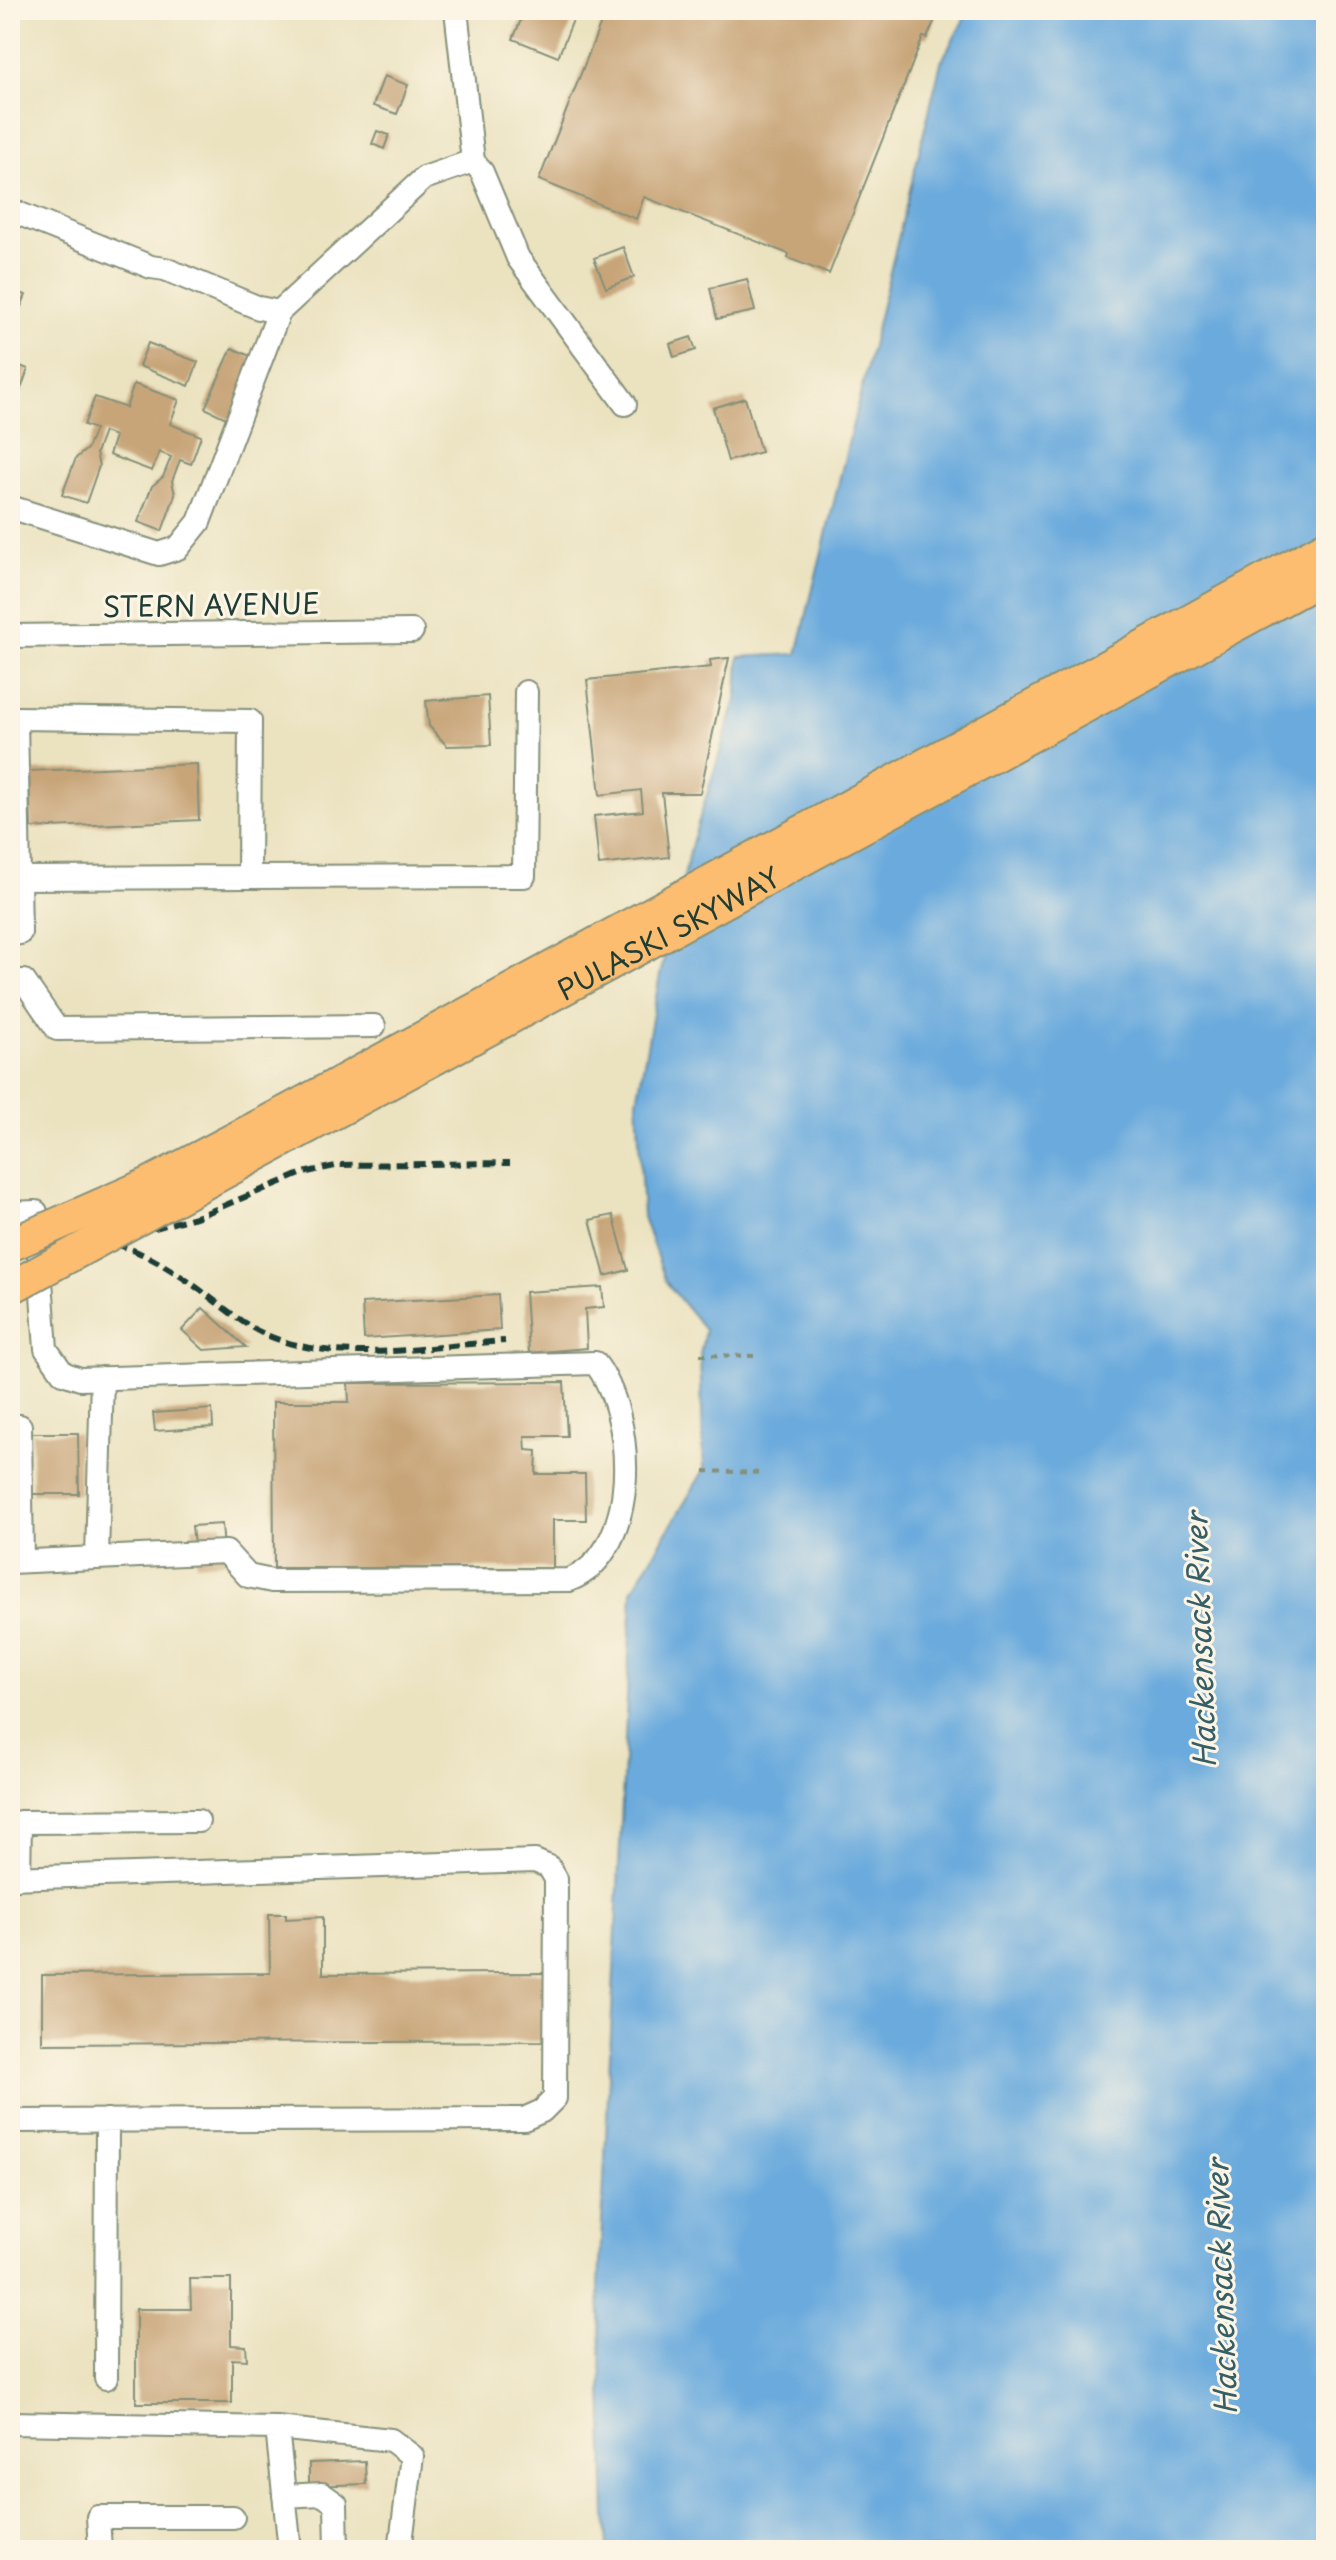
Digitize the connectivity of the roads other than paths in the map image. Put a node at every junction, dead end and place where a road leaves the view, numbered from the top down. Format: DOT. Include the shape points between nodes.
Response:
graph roads {
  1 [pos="456,10"];
  2 [pos="473,161"];
  3 [pos="10,210"];
  4 [pos="279,312"];
  5 [pos="625,404"];
  6 [pos="10,507"];
  7 [pos="1326,547"];
  8 [pos="1326,576"];
  9 [pos="412,631"];
  10 [pos="10,636"];
  11 [pos="526,692"];
  12 [pos="249,877"];
  13 [pos="19,878"];
  14 [pos="10,934"];
  15 [pos="10,981"];
  16 [pos="374,1026"];
  17 [pos="10,1213"];
  18 [pos="10,1245"];
  19 [pos="10,1287"];
  20 [pos="102,1378"];
  21 [pos="20,1426"];
  22 [pos="97,1557"];
  23 [pos="16,1561"];
  24 [pos="198,1821"];
  25 [pos="14,1878"];
  26 [pos="107,2120"];
  27 [pos="10,2121"];
  28 [pos="106,2378"];
  29 [pos="10,2423"];
  30 [pos="277,2428"];
  31 [pos="284,2496"];
  32 [pos="233,2517"];
  33 [pos="100,2550"];
  34 [pos="290,2550"];
  35 [pos="337,2550"];
  36 [pos="400,2550"];
  1 -- 2 [label="street"];
  2 -- 4 [label="street" via="424,178"];
  2 -- 5 [label="street" via="518,258"];
  3 -- 4 [label="street"];
  4 -- 6 [label="street" via="199,522 178,548 159,554"];
  7 -- 18 [label="highway, PULASKI SKYWAY, bridge" via="279,1116 149,1184"];
  8 -- 19 [label="highway, PULASKI SKYWAY, bridge"];
  9 -- 10 [label="street, STERN AVENUE"];
  11 -- 12 [label="street" via="524,876"];
  12 -- 13 [label="street"];
  12 -- 13 [label="street" via="250,721 16,718"];
  13 -- 14 [label="street" via="20,933"];
  15 -- 16 [label="street" via="24,981 57,1029"];
  17 -- 20 [label="street" via="36,1212 46,1349 63,1373"];
  20 -- 22 [label="street"];
  20 -- 22 [label="street" via="595,1363 608,1379 622,1431 623,1514 599,1559 569,1580 272,1581 248,1576 226,1552"];
  21 -- 23 [label="street"];
  22 -- 23 [label="street"];
  24 -- 25 [label="street" via="20,1822"];
  25 -- 26 [label="street" via="535,1861 549,1867 556,1879 555,2098 542,2111 524,2119"];
  26 -- 27 [label="street"];
  26 -- 28 [label="street"];
  29 -- 30 [label="street"];
  30 -- 31 [label="street"];
  30 -- 36 [label="street" via="391,2440 412,2456"];
  31 -- 34 [label="street"];
  31 -- 35 [label="street" via="322,2494 336,2504"];
  32 -- 33 [label="street" via="98,2517"];
}
